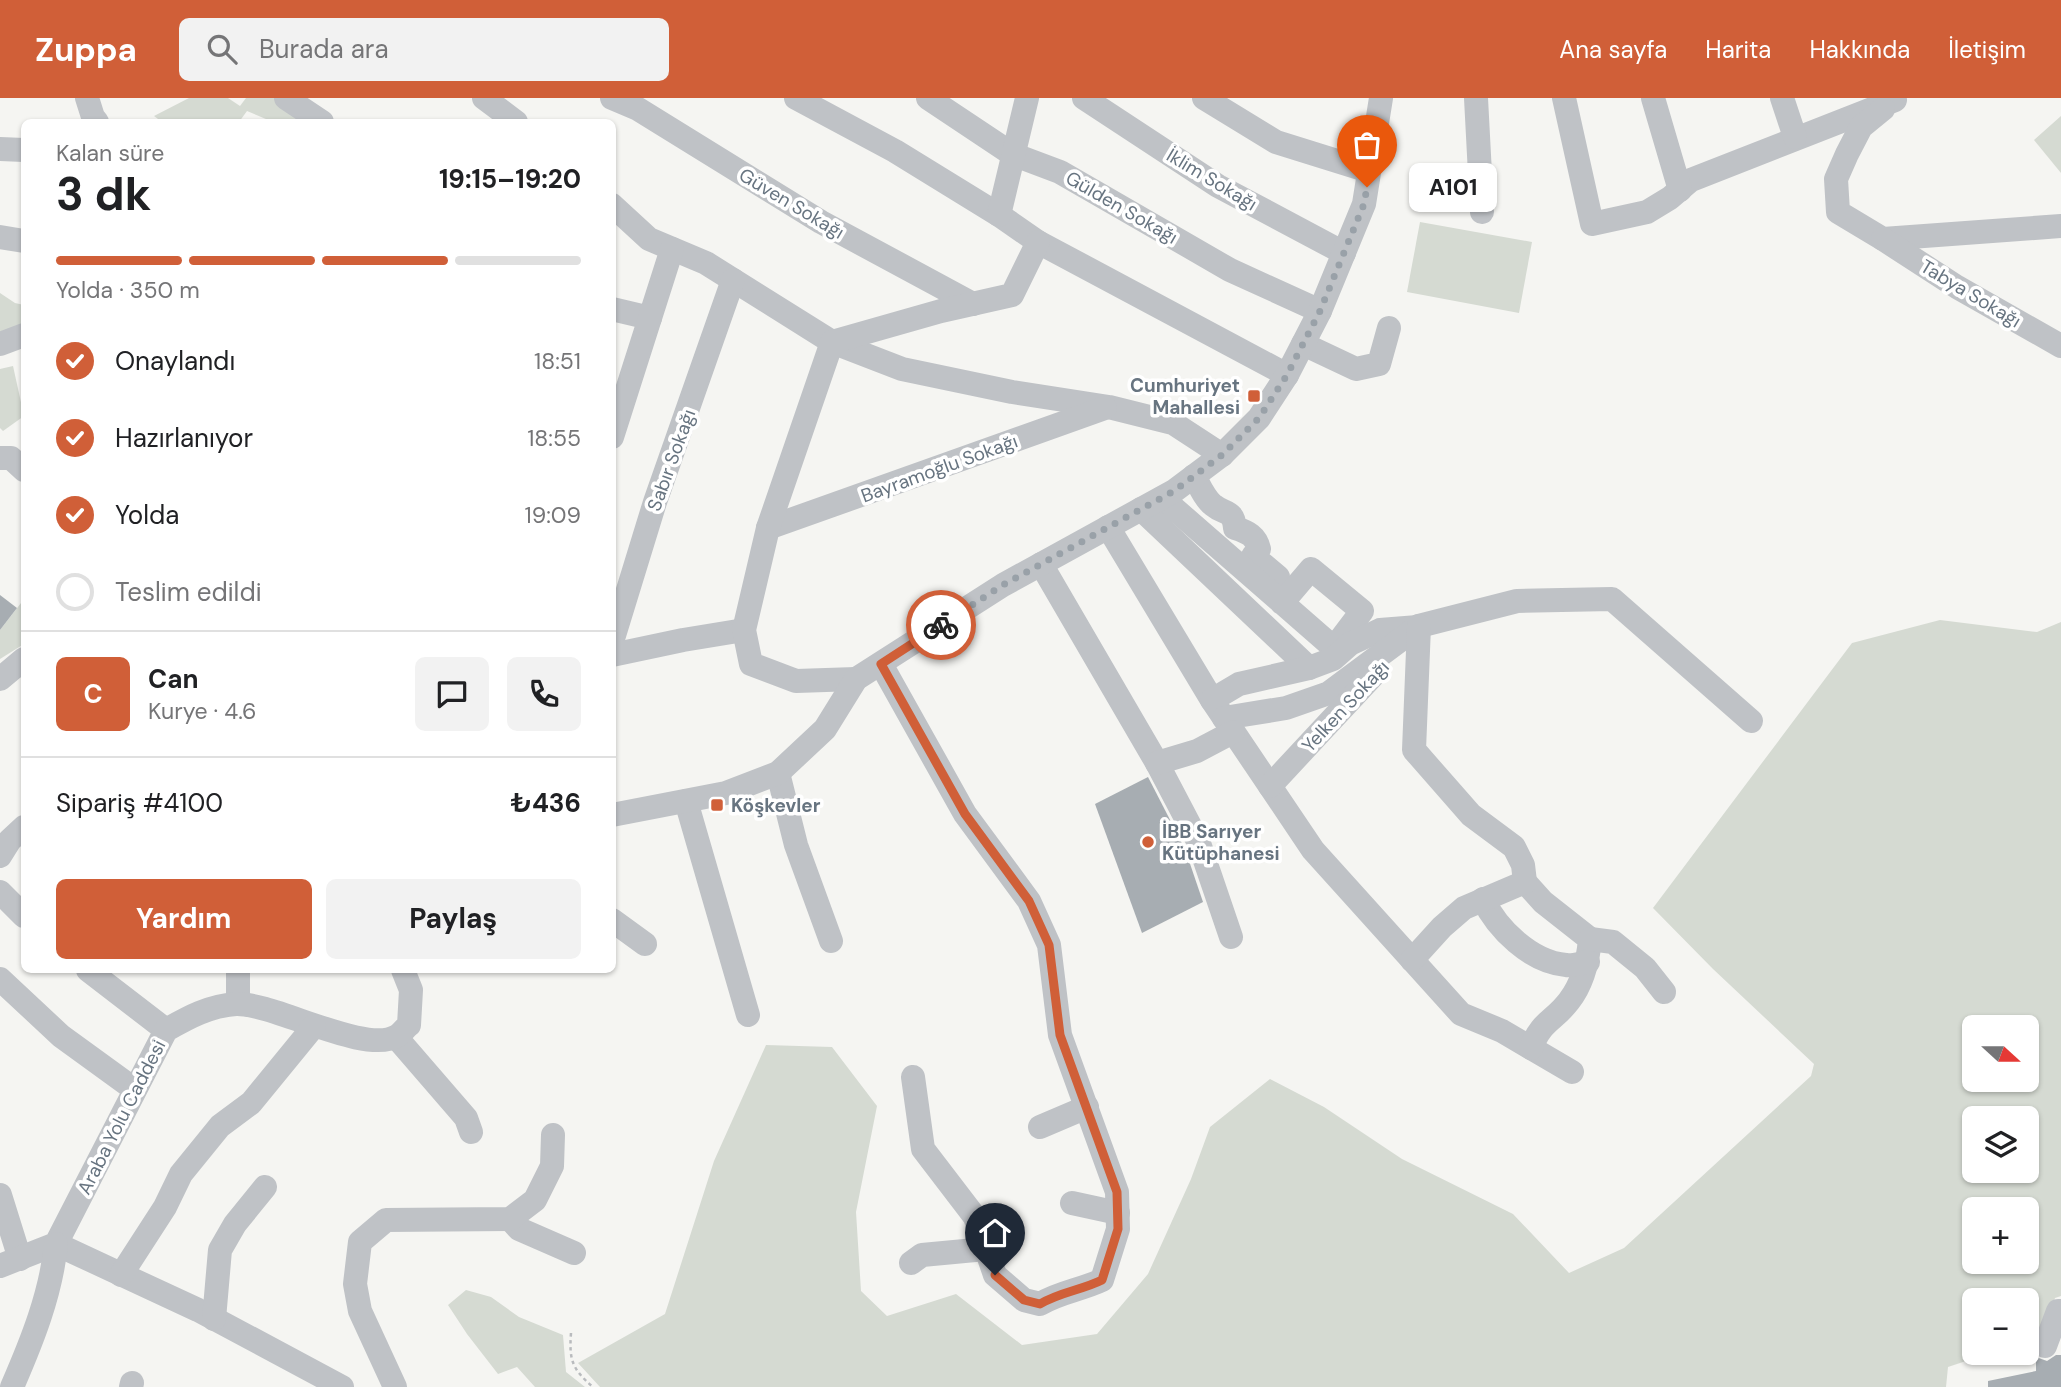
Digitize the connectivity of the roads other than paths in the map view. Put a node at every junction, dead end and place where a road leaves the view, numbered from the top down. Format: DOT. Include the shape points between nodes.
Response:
graph roads {
  1 [pos="87,98"];
  2 [pos="286,98"];
  3 [pos="612,98"];
  4 [pos="796,98"];
  5 [pos="928,98"];
  6 [pos="1027,98"];
  7 [pos="1084,98"];
  8 [pos="1204,98"];
  9 [pos="1381,98"];
  10 [pos="1476,98"];
  11 [pos="1564,98"];
  12 [pos="1653,98"];
  13 [pos="1782,98"];
  14 [pos="1896,99"];
  15 [pos="95,119"];
  16 [pos="317,119"];
  17 [pos="1796,137"];
  18 [pos="0,149"];
  19 [pos="21,150"];
  20 [pos="1012,154"];
  21 [pos="1369,171"];
  22 [pos="1680,190"];
  23 [pos="616,209"];
  24 [pos="1482,212"];
  25 [pos="999,215"];
  26 [pos="2061,226"];
  27 [pos="0,237"];
  28 [pos="1883,239"];
  29 [pos="21,240"];
  30 [pos="1038,242"];
  31 [pos="672,249"];
  32 [pos="1344,253"];
  33 [pos="733,280"];
  34 [pos="973,304"];
  35 [pos="616,310"];
  36 [pos="1320,311"];
  37 [pos="650,318"];
  38 [pos="1389,328"];
  39 [pos="21,336"];
  40 [pos="832,342"];
  41 [pos="0,344"];
  42 [pos="1303,344"];
  43 [pos="2061,346"];
  44 [pos="1287,375"];
  45 [pos="1110,407"];
  46 [pos="616,424"];
  47 [pos="1222,455"];
  48 [pos="0,458"];
  49 [pos="21,467"];
  50 [pos="1194,476"];
  51 [pos="1151,503"];
  52 [pos="1108,527"];
  53 [pos="768,528"];
  54 [pos="1041,564"];
  55 [pos="1419,626"];
  56 [pos="616,629"];
  57 [pos="744,630"];
  58 [pos="616,654"];
  59 [pos="21,662"];
  60 [pos="881,664"];
  61 [pos="1309,668"];
  62 [pos="0,679"];
  63 [pos="856,679"];
  64 [pos="815,680"];
  65 [pos="1223,717"];
  66 [pos="1751,722"];
  67 [pos="825,729"];
  68 [pos="1157,763"];
  69 [pos="778,772"];
  70 [pos="1270,786"];
  71 [pos="686,801"];
  72 [pos="616,815"];
  73 [pos="21,830"];
  74 [pos="0,856"];
  75 [pos="1525,882"];
  76 [pos="0,892"];
  77 [pos="1483,899"];
  78 [pos="21,913"];
  79 [pos="616,923"];
  80 [pos="1231,937"];
  81 [pos="831,941"];
  82 [pos="645,944"];
  83 [pos="1589,951"];
  84 [pos="1412,960"];
  85 [pos="92,973"];
  86 [pos="238,973"];
  87 [pos="404,973"];
  88 [pos="0,979"];
  89 [pos="1664,992"];
  90 [pos="238,1004"];
  91 [pos="748,1015"];
  92 [pos="314,1027"];
  93 [pos="166,1030"];
  94 [pos="396,1037"];
  95 [pos="1531,1048"];
  96 [pos="1572,1072"];
  97 [pos="913,1077"];
  98 [pos="134,1089"];
  99 [pos="1087,1107"];
  100 [pos="1040,1127"];
  101 [pos="471,1132"];
  102 [pos="554,1135"];
  103 [pos="265,1187"];
  104 [pos="0,1195"];
  105 [pos="1072,1203"];
  106 [pos="1118,1213"];
  107 [pos="510,1219"];
  108 [pos="56,1244"];
  109 [pos="986,1249"];
  110 [pos="574,1253"];
  111 [pos="10,1263"];
  112 [pos="911,1263"];
  113 [pos="121,1275"];
  114 [pos="2061,1311"];
  115 [pos="214,1319"];
  116 [pos="2045,1346"];
  117 [pos="12,1387"];
  118 [pos="342,1387"];
  119 [pos="395,1387"];
  1 -- 15 [label="street"];
  2 -- 16 [label="street"];
  3 -- 34 [label="street, Güven Sokağı" via="638,109 821,222"];
  4 -- 25 [label="street" via="895,151"];
  5 -- 20 [label="street, Gülden Sokağı"];
  6 -- 20 [label="street"];
  7 -- 32 [label="street, İklim Sokağı" via="1218,186"];
  8 -- 21 [label="street" via="1276,142"];
  9 -- 21 [label="street"];
  10 -- 24 [label="street"];
  11 -- 22 [label="street" via="1592,224 1647,212"];
  12 -- 22 [label="street"];
  13 -- 17 [label="street"];
  14 -- 17 [label="street"];
  14 -- 28 [label="street, Tabya Sokağı" via="1861,127 1836,179 1839,212"];
  17 -- 22 [label="street" via="1691,180"];
  18 -- 19 [label="street"];
  20 -- 25 [label="street"];
  20 -- 36 [label="street, Gülden Sokağı" via="1060,172 1230,270"];
  21 -- 32 [label="street" via="1364,204"];
  23 -- 31 [label="street" via="649,239"];
  25 -- 30 [label="street"];
  26 -- 28 [label="street"];
  27 -- 29 [label="street"];
  28 -- 43 [label="street, Tabya Sokağı"];
  30 -- 34 [label="street" via="1012,295"];
  30 -- 44 [label="street"];
  31 -- 33 [label="street"];
  31 -- 37 [label="street"];
  32 -- 36 [label="street"];
  33 -- 40 [label="street"];
  33 -- 56 [label="street, Sabır Sokağı" via="654,502"];
  34 -- 40 [label="street"];
  35 -- 37 [label="street"];
  36 -- 42 [label="street"];
  37 -- 46 [label="street"];
  38 -- 42 [label="street" via="1379,364 1356,369"];
  39 -- 41 [label="street"];
  40 -- 45 [label="street" via="902,369"];
  40 -- 53 [label="street"];
  42 -- 44 [label="street"];
  44 -- 47 [label="street" via="1259,418"];
  45 -- 47 [label="street" via="1173,423"];
  45 -- 53 [label="street, Bayramoğlu Sokağı"];
  47 -- 50 [label="street"];
  48 -- 49 [label="street" via="11,458"];
  50 -- 51 [label="street"];
  50 -- 51 [label="street" via="1213,505 1234,518 1231,534 1248,532 1257,541 1259,549 1253,556 1287,596"];
  51 -- 52 [label="street"];
  51 -- 61 [label="street"];
  52 -- 54 [label="street"];
  52 -- 65 [label="street"];
  53 -- 57 [label="street"];
  54 -- 60 [label="street"];
  54 -- 68 [label="street"];
  55 -- 61 [label="street" via="1380,630"];
  55 -- 65 [label="street" via="1329,693 1286,708"];
  55 -- 66 [label="street" via="1517,601 1612,599"];
  55 -- 70 [label="street, Yelken Sokağı"];
  55 -- 75 [label="street" via="1413,750 1471,815 1514,847"];
  57 -- 58 [label="street"];
  57 -- 64 [label="street" via="751,664 796,681"];
  59 -- 62 [label="street"];
  60 -- 63 [label="street"];
  60 -- 99 [label="street" via="965,814 1029,901 1049,945 1060,1035"];
  61 -- 65 [label="street" via="1239,684"];
  63 -- 64 [label="street"];
  63 -- 67 [label="street"];
  64 -- 67 [label="street"];
  65 -- 68 [label="street" via="1197,751"];
  65 -- 70 [label="street"];
  67 -- 69 [label="street"];
  68 -- 80 [label="street" via="1199,843"];
  69 -- 71 [label="street" via="726,793"];
  69 -- 81 [label="street" via="796,845"];
  70 -- 84 [label="street" via="1313,850"];
  71 -- 72 [label="street"];
  71 -- 91 [label="street"];
  73 -- 74 [label="street"];
  75 -- 77 [label="street"];
  75 -- 83 [label="street"];
  76 -- 78 [label="street"];
  77 -- 83 [label="street" via="1491,916 1521,946 1552,962 1568,965"];
  77 -- 84 [label="street" via="1464,908"];
  79 -- 82 [label="street"];
  83 -- 89 [label="street" via="1613,942 1645,968"];
  83 -- 95 [label="street" via="1568,1003 1538,1030"];
  84 -- 95 [label="street" via="1461,1014"];
  85 -- 93 [label="street"];
  86 -- 90 [label="street"];
  87 -- 94 [label="street" via="411,990 408,1025"];
  88 -- 98 [label="street" via="61,1036"];
  90 -- 92 [label="street, Araba Yolu Caddesi"];
  90 -- 93 [label="street, Araba Yolu Caddesi" via="200,1010"];
  92 -- 94 [label="street, Araba Yolu Caddesi" via="375,1041"];
  92 -- 113 [label="street" via="251,1103 220,1126 181,1174"];
  93 -- 98 [label="street, Araba Yolu Caddesi"];
  94 -- 101 [label="street" via="466,1118"];
  95 -- 96 [label="street"];
  97 -- 109 [label="street" via="923,1149 975,1217"];
  98 -- 108 [label="street, Araba Yolu Caddesi"];
  99 -- 100 [label="street"];
  99 -- 106 [label="street" via="1117,1192"];
  102 -- 107 [label="street" via="552,1167 535,1200"];
  103 -- 115 [label="street" via="220,1250"];
  104 -- 111 [label="street"];
  105 -- 106 [label="street"];
  106 -- 109 [label="street" via="1118,1229 1102,1280 1056,1294 1040,1304 1024,1300 995,1275"];
  107 -- 110 [label="street" via="519,1229"];
  107 -- 119 [label="street" via="386,1220 360,1242 355,1284 360,1311"];
  108 -- 111 [label="street"];
  108 -- 113 [label="street"];
  108 -- 117 [label="street, Araba Yolu Caddesi" via="40,1317"];
  109 -- 112 [label="street" via="922,1255"];
  113 -- 115 [label="street"];
  114 -- 116 [label="street"];
  115 -- 118 [label="street"];
}
